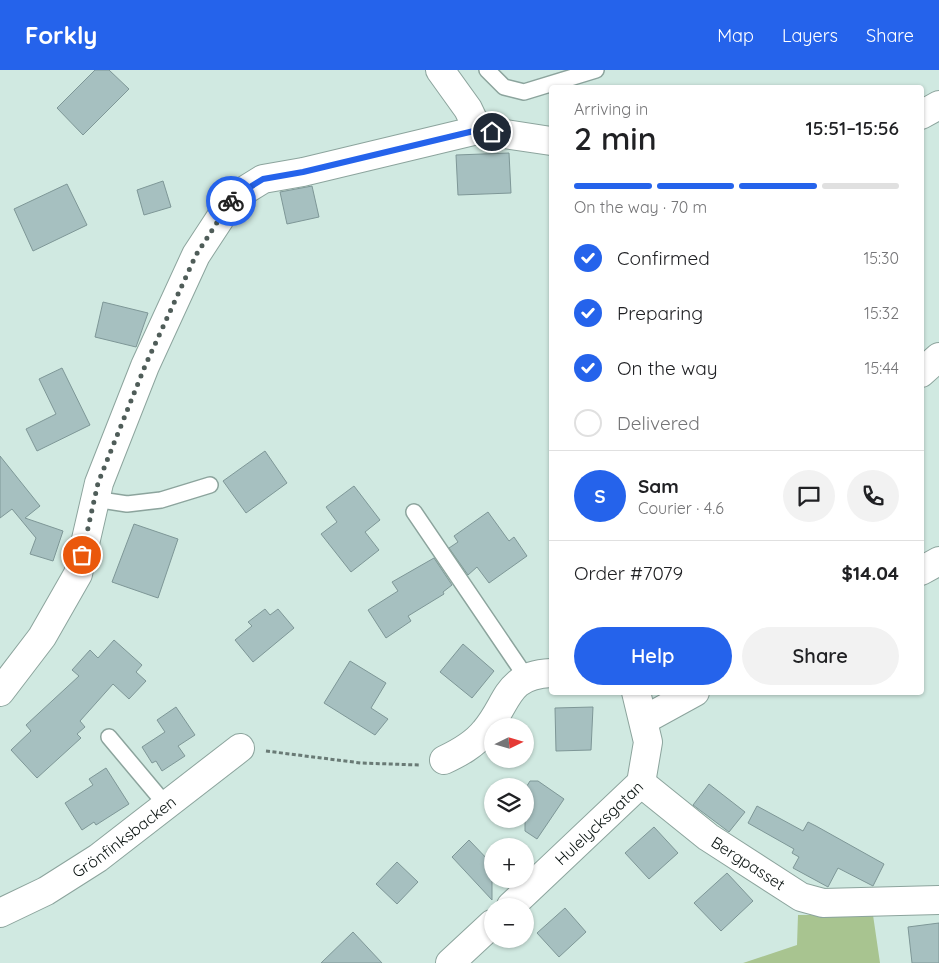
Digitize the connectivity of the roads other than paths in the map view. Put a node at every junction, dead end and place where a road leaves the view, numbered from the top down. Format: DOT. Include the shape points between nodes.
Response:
graph roads {
  1 [pos="440,70"];
  2 [pos="486,70"];
  3 [pos="596,70"];
  4 [pos="939,105"];
  5 [pos="924,113"];
  6 [pos="478,130"];
  7 [pos="549,141"];
  8 [pos="939,357"];
  9 [pos="924,370"];
  10 [pos="210,485"];
  11 [pos="94,499"];
  12 [pos="414,512"];
  13 [pos="939,561"];
  14 [pos="924,569"];
  15 [pos="538,675"];
  16 [pos="0,692"];
  17 [pos="637,695"];
  18 [pos="690,695"];
  19 [pos="644,720"];
  20 [pos="109,737"];
  21 [pos="240,748"];
  22 [pos="444,760"];
  23 [pos="641,783"];
  24 [pos="166,805"];
  25 [pos="519,898"];
  26 [pos="939,900"];
  27 [pos="0,913"];
  28 [pos="484,931"];
  29 [pos="450,963"];
  1 -- 6 [label="street" via="468,109"];
  2 -- 3 [label="lane" via="504,87 524,92"];
  4 -- 5 [label="street"];
  6 -- 7 [label="street"];
  6 -- 11 [label="street" via="263,179 234,197 196,255 145,366"];
  8 -- 9 [label="street"];
  10 -- 11 [label="lane" via="161,500 127,504"];
  11 -- 16 [label="street" via="78,574 42,637"];
  12 -- 15 [label="lane"];
  13 -- 14 [label="street"];
  15 -- 22 [label="street" via="508,693 486,731 464,751"];
  17 -- 19 [label="street, Hulelycksgatan"];
  18 -- 19 [label="street"];
  19 -- 23 [label="street, Hulelycksgatan" via="648,742"];
  20 -- 24 [label="lane"];
  21 -- 24 [label="street, Grönfinksbacken"];
  23 -- 25 [label="street, Hulelycksgatan"];
  23 -- 26 [label="street, Bergpasset" via="708,837 801,897 823,903"];
  24 -- 27 [label="street, Grönfinksbacken" via="98,858 46,891"];
  28 -- 29 [label="street"];
}
